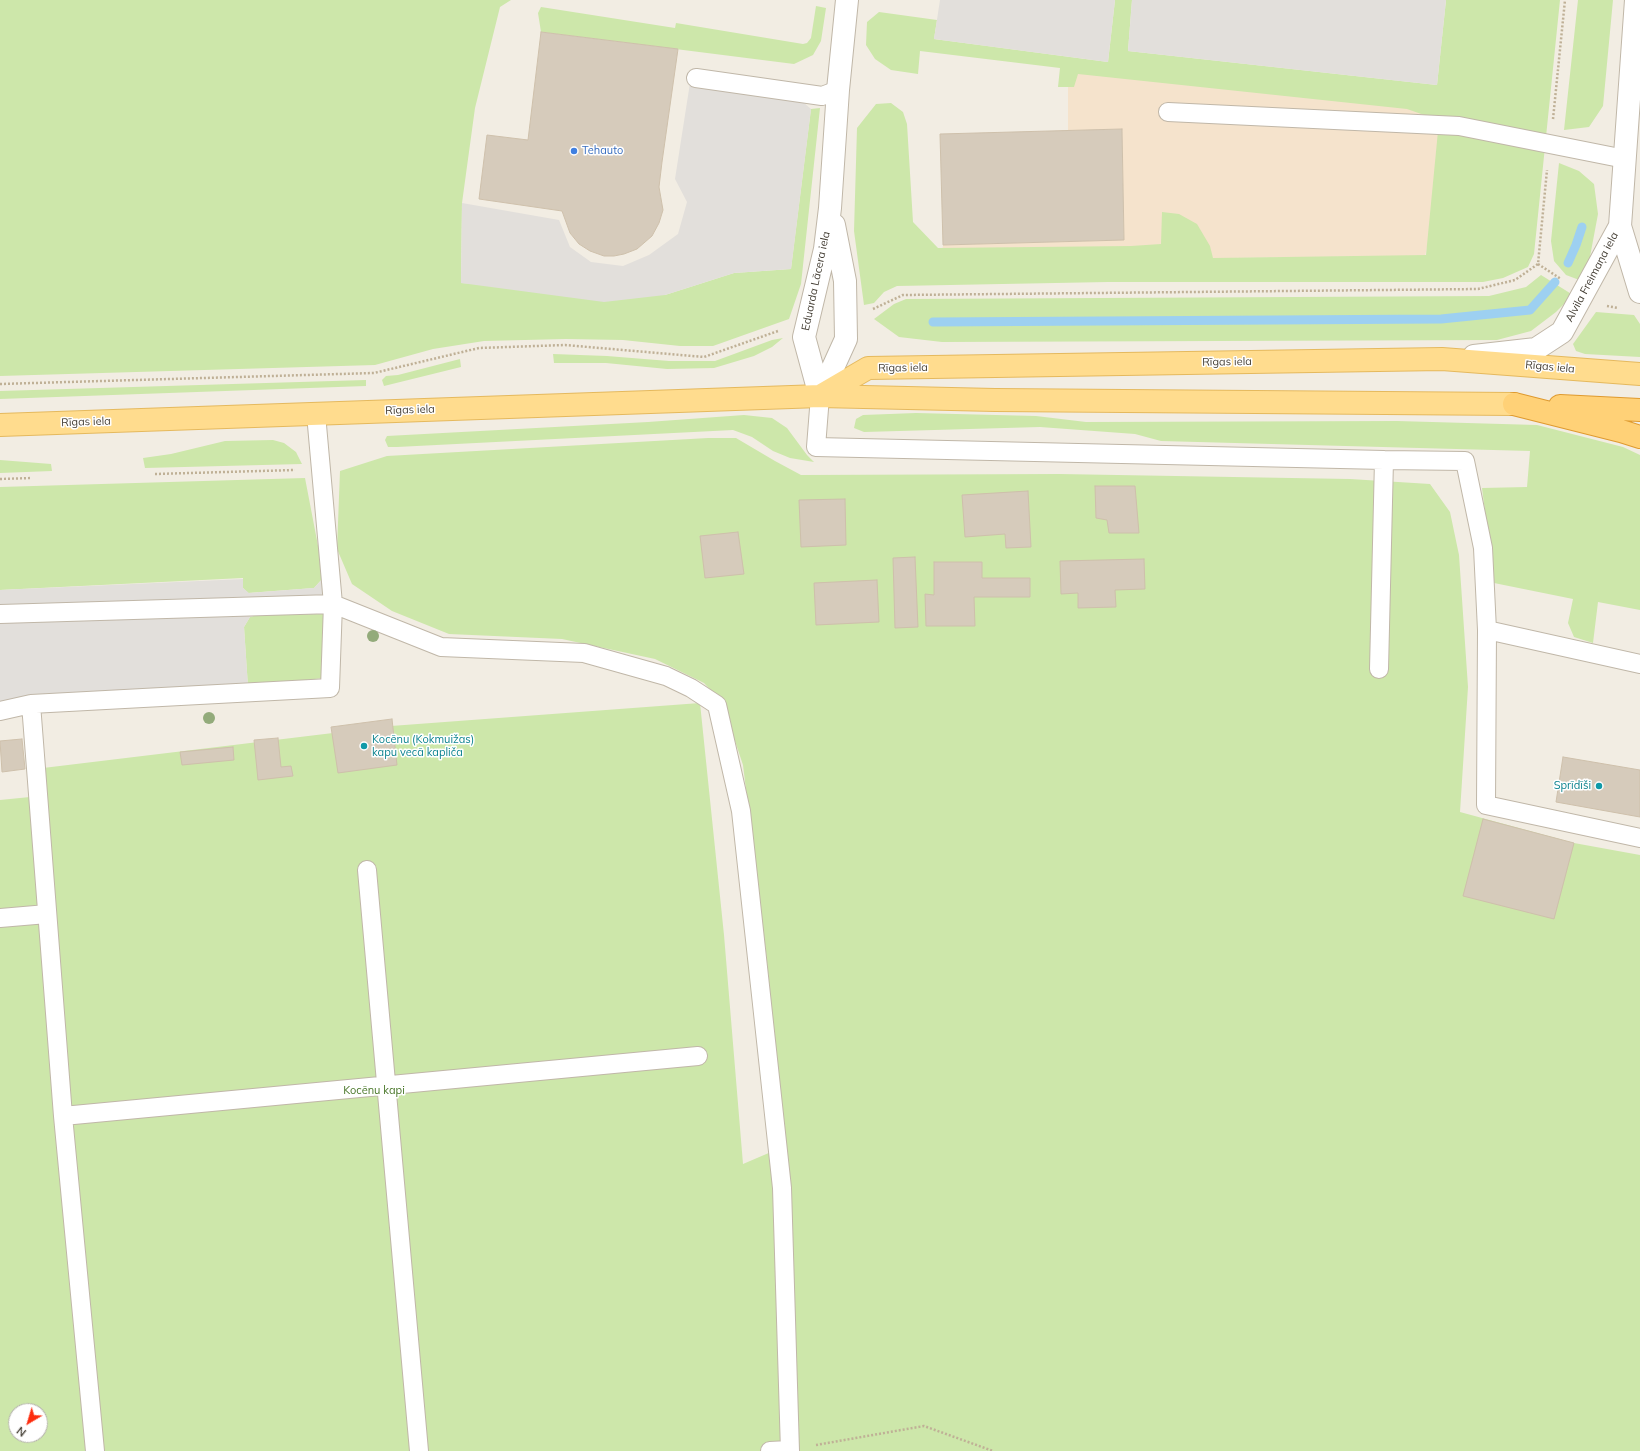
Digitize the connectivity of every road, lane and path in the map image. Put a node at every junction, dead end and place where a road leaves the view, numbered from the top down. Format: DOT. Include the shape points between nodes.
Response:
graph roads {
  1 [pos="847,0"];
  2 [pos="1636,0"];
  3 [pos="696,78"];
  4 [pos="838,90"];
  5 [pos="1168,112"];
  6 [pos="1625,159"];
  7 [pos="830,208"];
  8 [pos="1620,226"];
  9 [pos="1563,281"];
  10 [pos="1640,292"];
  11 [pos="867,312"];
  12 [pos="779,330"];
  13 [pos="1442,359"];
  14 [pos="1640,374"];
  15 [pos="0,384"];
  16 [pos="820,396"];
  17 [pos="1514,404"];
  18 [pos="1640,410"];
  19 [pos="316,414"];
  20 [pos="0,425"];
  21 [pos="1640,437"];
  22 [pos="1384,460"];
  23 [pos="295,470"];
  24 [pos="155,474"];
  25 [pos="32,478"];
  26 [pos="0,479"];
  27 [pos="333,604"];
  28 [pos="0,614"];
  29 [pos="1487,630"];
  30 [pos="1640,664"];
  31 [pos="1379,669"];
  32 [pos="31,704"];
  33 [pos="0,711"];
  34 [pos="1640,838"];
  35 [pos="367,870"];
  36 [pos="47,914"];
  37 [pos="0,918"];
  38 [pos="698,1056"];
  39 [pos="386,1086"];
  40 [pos="63,1116"];
  41 [pos="789,1450"];
  42 [pos="95,1451"];
  43 [pos="420,1451"];
  44 [pos="770,1451"];
  45 [pos="992,1451"];
  1 -- 4 [label="street, Eduarda Lācera iela"];
  2 -- 6 [label="street, Alvila Freimaņa iela"];
  3 -- 4 [label="lane" via="822,96"];
  4 -- 7 [label="street, Eduarda Lācera iela"];
  5 -- 6 [label="lane" via="1459,126"];
  6 -- 8 [label="street, Alvila Freimaņa iela"];
  7 -- 16 [label="street, Eduarda Lācera iela" via="825,249 804,337"];
  7 -- 16 [label="street, Eduarda Lācera iela" via="845,281 846,339"];
  8 -- 10 [label="street"];
  8 -- 13 [label="street, Alvila Freimaņa iela" via="1562,332 1536,350"];
  9 -- 11 [label="path" via="1538,264 1515,280 1478,289 903,295"];
  12 -- 15 [label="path" via="704,357 565,345 479,348 374,373"];
  13 -- 14 [label="main road, Rīgas iela"];
  13 -- 16 [label="main road, Rīgas iela" via="868,368"];
  16 -- 17 [label="main road, Rīgas iela"];
  16 -- 19 [label="main road, Rīgas iela"];
  16 -- 22 [label="lane" via="816,447"];
  17 -- 18 [label="highway"];
  17 -- 21 [label="highway"];
  19 -- 20 [label="main road, Rīgas iela"];
  19 -- 27 [label="lane"];
  22 -- 29 [label="lane" via="1465,461 1483,548"];
  22 -- 31 [label="lane"];
  23 -- 24 [label="path"];
  25 -- 26 [label="path"];
  27 -- 28 [label="lane"];
  27 -- 32 [label="lane" via="330,688"];
  27 -- 41 [label="lane" via="442,647 584,653 666,676 717,705 741,811 782,1188"];
  29 -- 30 [label="lane"];
  29 -- 34 [label="lane" via="1486,804"];
  32 -- 33 [label="lane"];
  32 -- 36 [label="lane"];
  35 -- 39 [label="lane"];
  36 -- 37 [label="lane"];
  36 -- 40 [label="lane"];
  38 -- 39 [label="lane"];
  39 -- 40 [label="lane"];
  39 -- 43 [label="lane"];
  40 -- 42 [label="lane"];
  41 -- 44 [label="lane"];
  41 -- 45 [label="path" via="924,1426"];
}
